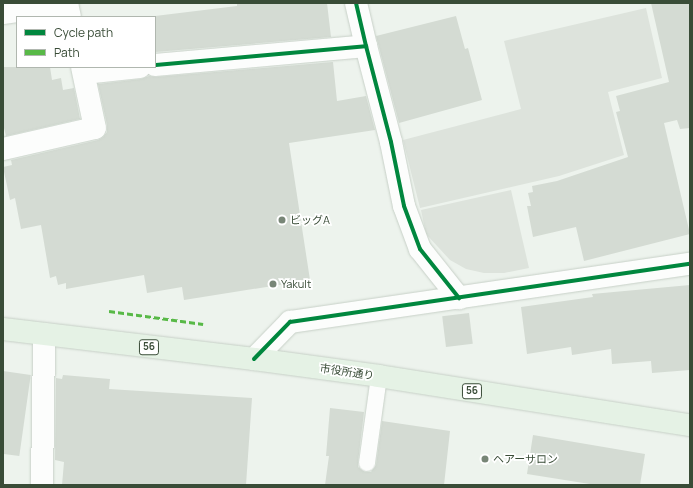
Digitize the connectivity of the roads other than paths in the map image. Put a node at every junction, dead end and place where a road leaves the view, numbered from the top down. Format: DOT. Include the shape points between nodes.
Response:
graph roads {
  1 [pos="356,3"];
  2 [pos="3,13"];
  3 [pos="70,16"];
  4 [pos="366,46"];
  5 [pos="156,65"];
  6 [pos="121,68"];
  7 [pos="83,70"];
  8 [pos="3,149"];
  9 [pos="690,264"];
  10 [pos="459,298"];
  11 [pos="3,330"];
  12 [pos="44,334"];
  13 [pos="254,359"];
  14 [pos="379,376"];
  15 [pos="690,425"];
  16 [pos="367,463"];
  17 [pos="42,485"];
  1 -- 4 [label="street"];
  2 -- 3 [label="street" via="67,4"];
  4 -- 5 [label="street"];
  4 -- 10 [label="street" via="391,142 404,206 420,249"];
  6 -- 7 [label="street"];
  7 -- 8 [label="street" via="95,128"];
  9 -- 10 [label="street"];
  10 -- 13 [label="street" via="290,322"];
  11 -- 12 [label="main road, 市役所通り / 56"];
  12 -- 13 [label="main road, 市役所通り / 56"];
  12 -- 17 [label="street"];
  13 -- 14 [label="main road, 市役所通り / 56"];
  14 -- 15 [label="main road, 市役所通り / 56"];
  14 -- 16 [label="lane"];
}
